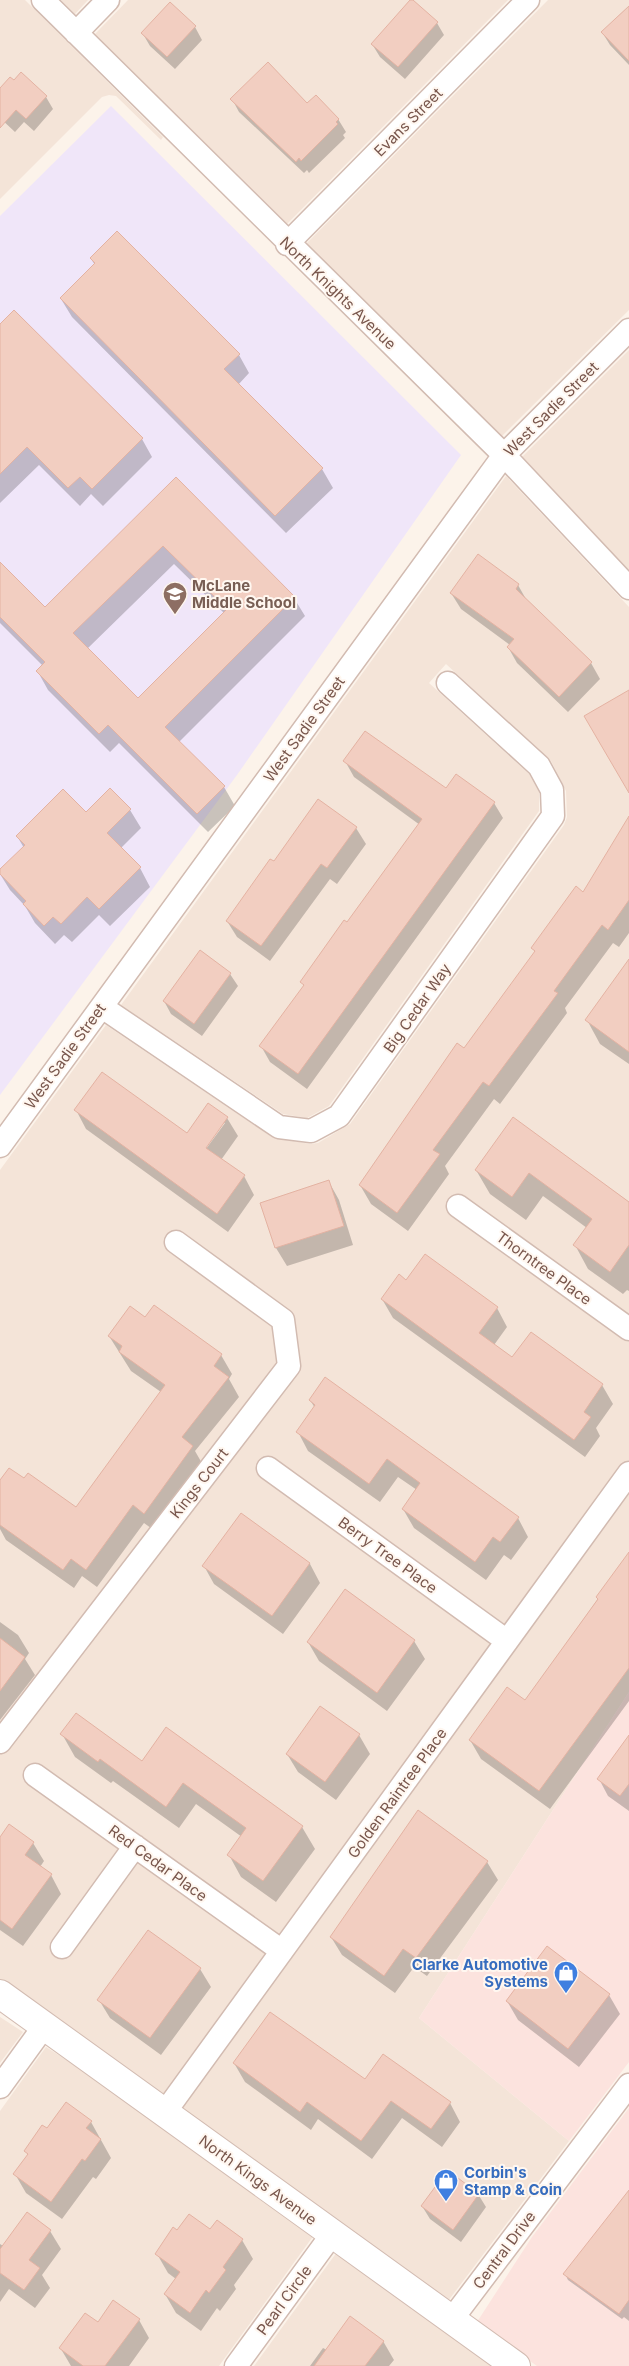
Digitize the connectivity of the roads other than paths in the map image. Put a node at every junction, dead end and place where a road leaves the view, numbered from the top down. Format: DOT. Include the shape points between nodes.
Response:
graph roads {
  1 [pos="43,0"];
  2 [pos="108,0"];
  3 [pos="528,0"];
  4 [pos="76,33"];
  5 [pos="288,244"];
  6 [pos="629,330"];
  7 [pos="504,455"];
  8 [pos="629,588"];
  9 [pos="448,683"];
  10 [pos="102,1007"];
  11 [pos="0,1146"];
  12 [pos="458,1206"];
  13 [pos="176,1242"];
  14 [pos="629,1329"];
  15 [pos="268,1468"];
  16 [pos="629,1474"];
  17 [pos="507,1641"];
  18 [pos="0,1742"];
  19 [pos="35,1775"];
  20 [pos="135,1846"];
  21 [pos="62,1947"];
  22 [pos="282,1951"];
  23 [pos="0,1994"];
  24 [pos="45,2025"];
  25 [pos="629,2085"];
  26 [pos="0,2087"];
  27 [pos="164,2112"];
  28 [pos="332,2233"];
  29 [pos="452,2319"];
  30 [pos="236,2366"];
  31 [pos="516,2366"];
  1 -- 4 [label="street, North Knights Avenue"];
  2 -- 4 [label="street"];
  3 -- 5 [label="street, Evans Street"];
  4 -- 5 [label="street, North Knights Avenue"];
  5 -- 7 [label="street, North Knights Avenue"];
  6 -- 7 [label="street, West Sadie Street"];
  7 -- 8 [label="street, North Knights Avenue"];
  7 -- 10 [label="street, West Sadie Street"];
  9 -- 10 [label="street, Big Cedar Way" via="539,766 552,790 553,816 339,1116 311,1131 279,1127"];
  10 -- 11 [label="street, West Sadie Street"];
  12 -- 14 [label="street, Thorntree Place"];
  13 -- 18 [label="street, Kings Court" via="283,1320 289,1366"];
  15 -- 17 [label="street, Berry Tree Place"];
  16 -- 17 [label="street, Golden Raintree Place"];
  17 -- 22 [label="street, Golden Raintree Place"];
  19 -- 20 [label="street, Red Cedar Place"];
  20 -- 21 [label="street"];
  20 -- 22 [label="street, Red Cedar Place"];
  22 -- 27 [label="street, Golden Raintree Place"];
  23 -- 24 [label="street, North Kings Avenue"];
  24 -- 26 [label="street"];
  24 -- 27 [label="street, North Kings Avenue"];
  25 -- 29 [label="street, Central Drive"];
  27 -- 28 [label="street, North Kings Avenue"];
  28 -- 29 [label="street, North Kings Avenue"];
  28 -- 30 [label="street, Pearl Circle"];
  29 -- 31 [label="street, North Kings Avenue"];
}
